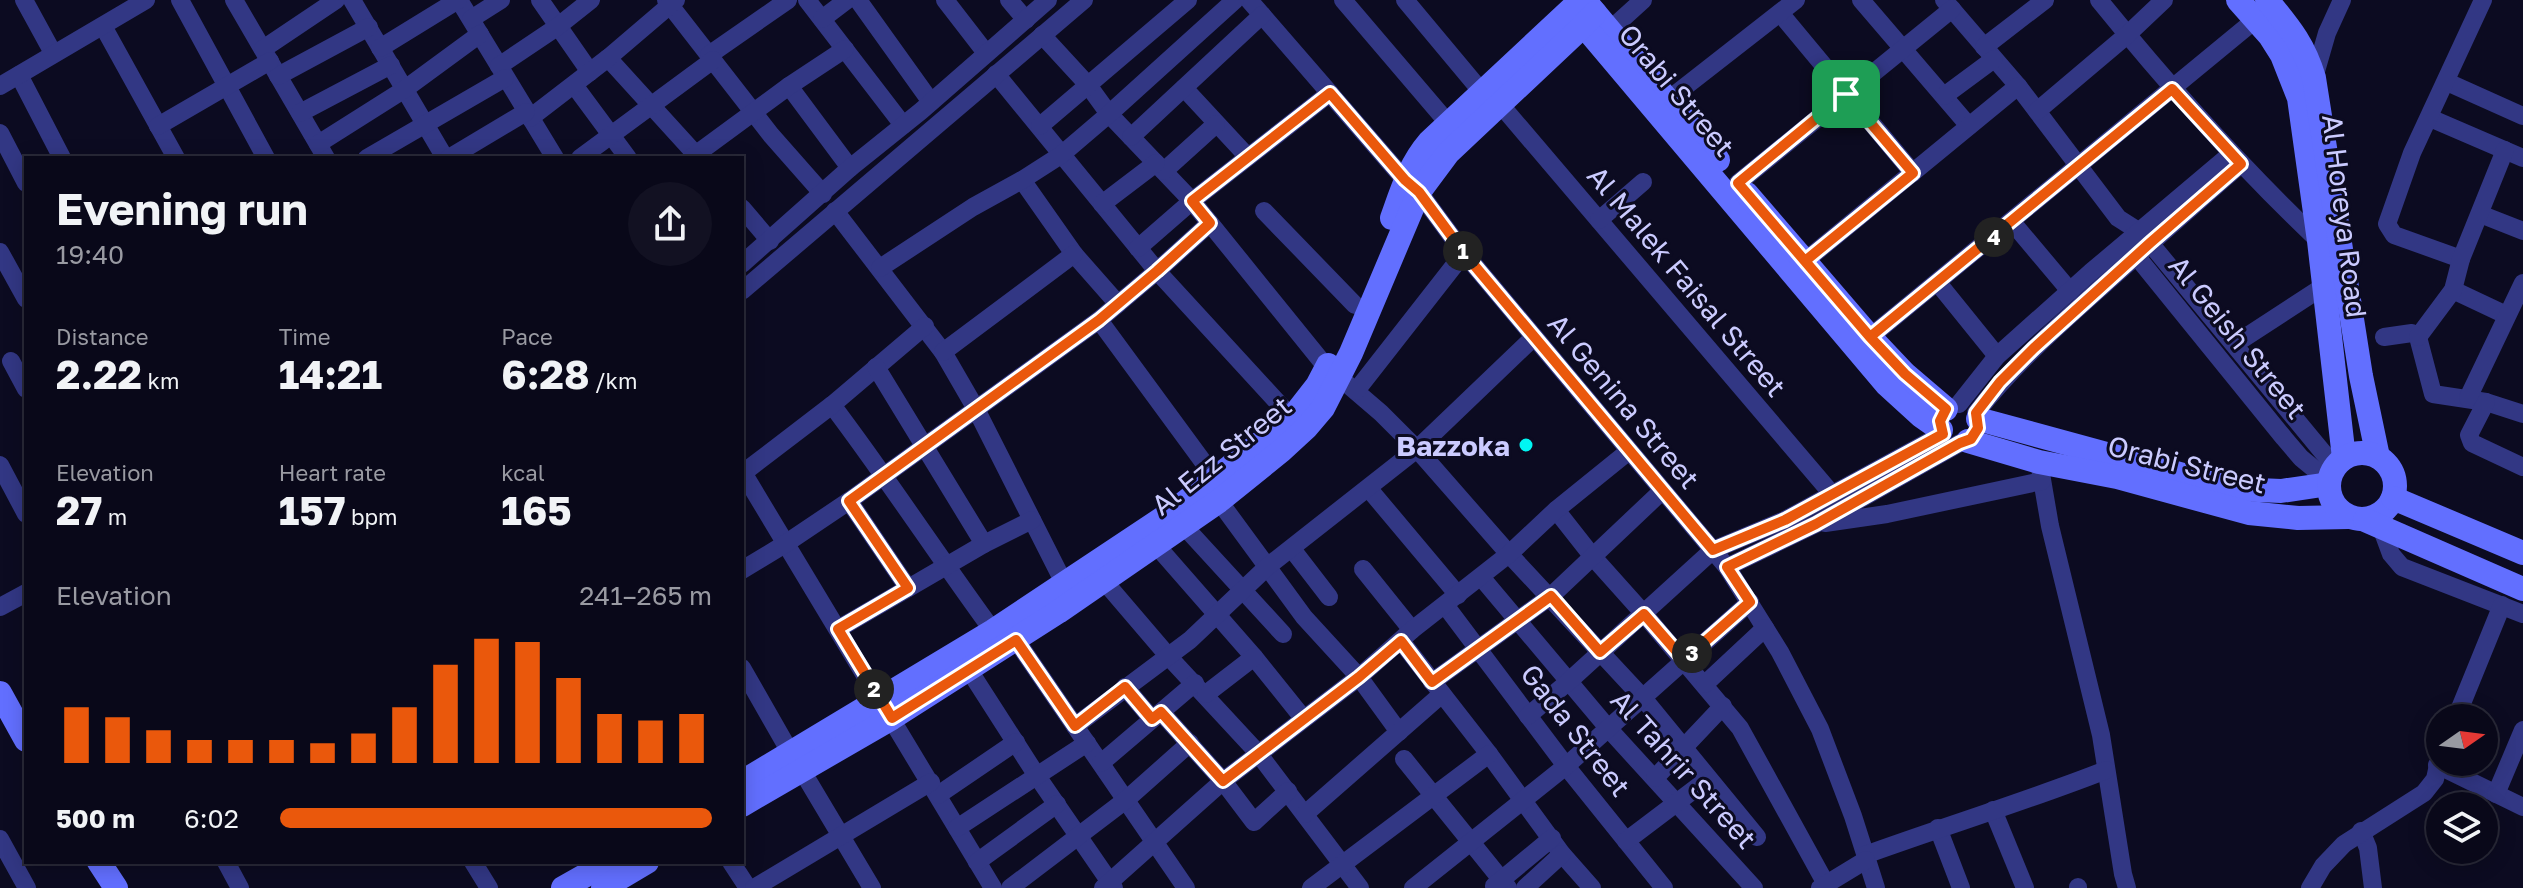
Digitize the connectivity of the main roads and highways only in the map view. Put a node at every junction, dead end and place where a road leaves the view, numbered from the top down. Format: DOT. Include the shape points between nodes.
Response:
graph roads {
  1 [pos="2238,0"];
  2 [pos="2261,10"];
  3 [pos="1584,11"];
  4 [pos="1491,97"];
  5 [pos="1412,186"];
  6 [pos="1341,378"];
  7 [pos="1959,424"];
  8 [pos="2378,457"];
  9 [pos="2334,472"];
  10 [pos="1217,490"];
  11 [pos="2393,498"];
  12 [pos="2364,521"];
  13 [pos="2523,553"];
  14 [pos="2523,589"];
  15 [pos="1005,635"];
  16 [pos="2,699"];
  17 [pos="886,708"];
  18 [pos="24,737"];
  19 [pos="796,760"];
  20 [pos="744,781"];
  21 [pos="744,803"];
  22 [pos="100,864"];
  23 [pos="641,864"];
  24 [pos="607,875"];
  25 [pos="116,888"];
  26 [pos="563,888"];
  1 -- 2 [label="main road, Al Horeya Road"];
  2 -- 8 [label="main road, Al Horeya Road" via="2297,35 2314,78"];
  2 -- 9 [label="main road, Al Horeya Road" via="2299,98 2324,286"];
  3 -- 4 [label="main road, Al Ezz Street"];
  3 -- 7 [label="main road, Orabi Street" via="1668,100 1870,337"];
  3 -- 7 [label="main road, Orabi Street" via="1887,385 1921,416"];
  4 -- 5 [label="main road, Al Ezz Street" via="1448,153"];
  4 -- 5 [label="main road, Al Ezz Street" via="1448,123 1422,150"];
  5 -- 6 [label="main road, Al Ezz Street"];
  5 -- 6 [label="main road, Al Ezz Street" via="1355,305"];
  6 -- 10 [label="main road, Al Ezz Street" via="1317,386 1292,418"];
  6 -- 10 [label="main road, Al Ezz Street" via="1323,408 1281,451"];
  7 -- 9 [label="main road, Orabi Street" via="2235,489 2281,491"];
  7 -- 12 [label="main road, Orabi Street" via="2040,471 2096,472 2249,513"];
  8 -- 9 [label="main road" via="2358,453"];
  8 -- 11 [label="main road" via="2394,478"];
  9 -- 12 [label="main road" via="2333,502"];
  10 -- 15 [label="main road, Al Ezz Street" via="1175,510 1064,583"];
  10 -- 15 [label="main road, Al Ezz Street" via="1183,525 1104,581"];
  11 -- 12 [label="main road" via="2379,515"];
  11 -- 13 [label="main road"];
  12 -- 14 [label="main road"];
  15 -- 17 [label="main road, Al Ezz Street"];
  15 -- 17 [label="main road, Al Ezz Street" via="969,670"];
  16 -- 18 [label="main road"];
  17 -- 19 [label="main road, Al Ezz Street"];
  19 -- 20 [label="main road, Al Ezz Street"];
  19 -- 21 [label="main road, Al Ezz Street"];
  22 -- 25 [label="main road"];
  23 -- 24 [label="main road"];
  24 -- 26 [label="main road"];
}
